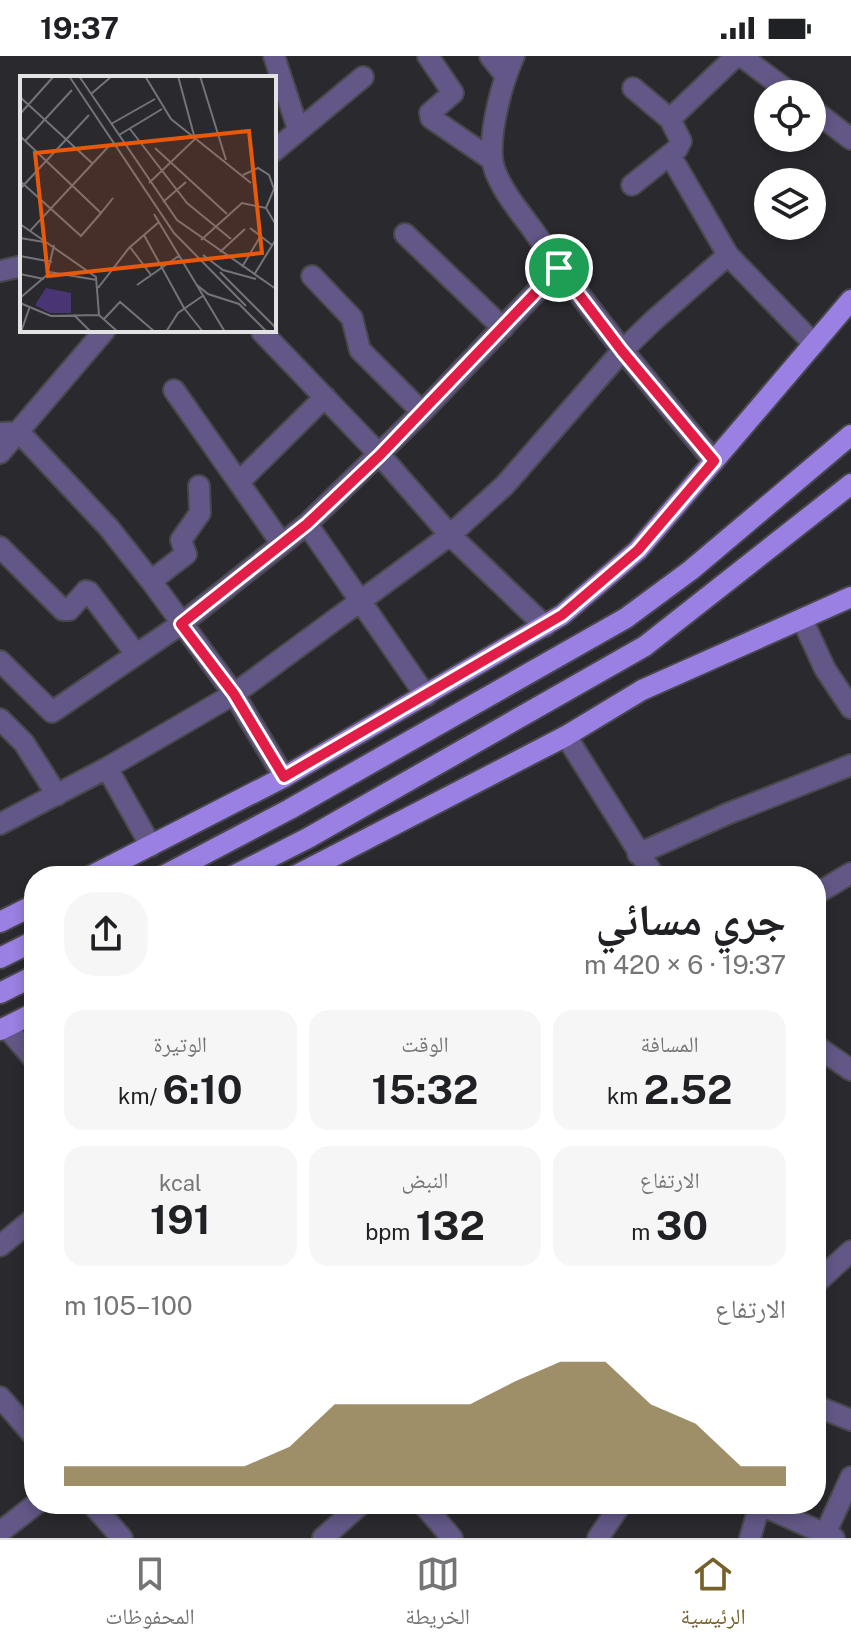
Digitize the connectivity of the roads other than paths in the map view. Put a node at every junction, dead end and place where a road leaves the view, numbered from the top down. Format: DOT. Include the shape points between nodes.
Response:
graph roads {
  1 [pos="274,56"];
  2 [pos="428,56"];
  3 [pos="490,56"];
  4 [pos="739,56"];
  5 [pos="509,66"];
  6 [pos="363,77"];
  7 [pos="772,80"];
  8 [pos="633,88"];
  9 [pos="670,119"];
  10 [pos="826,120"];
  11 [pos="298,129"];
  12 [pos="851,139"];
  13 [pos="276,149"];
  14 [pos="670,155"];
  15 [pos="491,159"];
  16 [pos="632,185"];
  17 [pos="405,234"];
  18 [pos="728,255"];
  19 [pos="20,266"];
  20 [pos="559,268"];
  21 [pos="0,271"];
  22 [pos="312,276"];
  23 [pos="851,300"];
  24 [pos="503,328"];
  25 [pos="103,332"];
  26 [pos="262,332"];
  27 [pos="814,344"];
  28 [pos="622,351"];
  29 [pos="174,390"];
  30 [pos="325,397"];
  31 [pos="422,412"];
  32 [pos="851,428"];
  33 [pos="10,432"];
  34 [pos="851,435"];
  35 [pos="0,453"];
  36 [pos="380,455"];
  37 [pos="820,460"];
  38 [pos="714,461"];
  39 [pos="239,482"];
  40 [pos="851,484"];
  41 [pos="199,486"];
  42 [pos="307,524"];
  43 [pos="450,535"];
  44 [pos="282,544"];
  45 [pos="0,547"];
  46 [pos="151,581"];
  47 [pos="851,597"];
  48 [pos="360,601"];
  49 [pos="802,619"];
  50 [pos="181,624"];
  51 [pos="545,626"];
  52 [pos="136,654"];
  53 [pos="0,661"];
  54 [pos="234,694"];
  55 [pos="426,696"];
  56 [pos="851,708"];
  57 [pos="0,719"];
  58 [pos="566,736"];
  59 [pos="851,765"];
  60 [pos="107,768"];
  61 [pos="284,777"];
  62 [pos="57,795"];
  63 [pos="0,824"];
  64 [pos="151,846"];
  65 [pos="638,854"];
  66 [pos="111,866"];
  67 [pos="182,866"];
  68 [pos="253,866"];
  69 [pos="314,866"];
  70 [pos="647,866"];
  71 [pos="851,873"];
  72 [pos="826,888"];
  73 [pos="24,910"];
  74 [pos="0,922"];
  75 [pos="24,946"];
  76 [pos="0,958"];
  77 [pos="24,1018"];
  78 [pos="3,1029"];
  79 [pos="24,1049"];
  80 [pos="826,1053"];
  81 [pos="851,1070"];
  82 [pos="24,1226"];
  83 [pos="0,1246"];
  84 [pos="851,1251"];
  85 [pos="826,1274"];
  86 [pos="0,1397"];
  87 [pos="826,1410"];
  88 [pos="851,1420"];
  89 [pos="24,1425"];
  90 [pos="851,1477"];
  91 [pos="24,1513"];
  92 [pos="101,1514"];
  93 [pos="350,1514"];
  94 [pos="432,1514"];
  95 [pos="615,1514"];
  96 [pos="620,1514"];
  97 [pos="756,1514"];
  98 [pos="782,1514"];
  99 [pos="0,1532"];
  100 [pos="830,1535"];
  101 [pos="122,1538"];
  102 [pos="323,1538"];
  103 [pos="452,1538"];
  104 [pos="598,1538"];
  105 [pos="615,1538"];
  106 [pos="750,1538"];
  1 -- 11 [label="street"];
  2 -- 15 [label="street" via="453,93 430,113 431,118"];
  3 -- 5 [label="street"];
  4 -- 7 [label="street"];
  4 -- 9 [label="street"];
  5 -- 15 [label="street"];
  6 -- 11 [label="street"];
  8 -- 9 [label="street"];
  9 -- 14 [label="street" via="681,141"];
  10 -- 12 [label="street"];
  11 -- 13 [label="street"];
  14 -- 16 [label="street"];
  14 -- 18 [label="street"];
  15 -- 20 [label="street" via="505,190"];
  17 -- 24 [label="street"];
  18 -- 27 [label="street"];
  18 -- 28 [label="street"];
  19 -- 21 [label="street"];
  20 -- 24 [label="street"];
  20 -- 28 [label="street"];
  22 -- 31 [label="street" via="352,318 360,350"];
  23 -- 27 [label="main road"];
  24 -- 31 [label="street"];
  25 -- 33 [label="street"];
  26 -- 30 [label="street"];
  27 -- 38 [label="main road"];
  28 -- 38 [label="street"];
  28 -- 43 [label="street" via="505,485"];
  29 -- 39 [label="street"];
  30 -- 36 [label="street"];
  30 -- 39 [label="street"];
  31 -- 36 [label="street"];
  32 -- 37 [label="main road"];
  33 -- 35 [label="street"];
  33 -- 46 [label="street" via="109,528"];
  34 -- 37 [label="main road"];
  36 -- 42 [label="street"];
  36 -- 43 [label="street"];
  37 -- 67 [label="main road" via="626,618"];
  38 -- 51 [label="main road" via="638,550"];
  39 -- 44 [label="street"];
  40 -- 68 [label="main road" via="645,646"];
  41 -- 46 [label="street" via="200,513 181,540 186,554"];
  42 -- 44 [label="street"];
  42 -- 48 [label="street"];
  43 -- 48 [label="street"];
  43 -- 51 [label="street"];
  44 -- 50 [label="street"];
  45 -- 52 [label="street" via="63,610 89,592"];
  46 -- 50 [label="street"];
  47 -- 49 [label="main road"];
  48 -- 54 [label="street"];
  48 -- 55 [label="street"];
  49 -- 56 [label="street"];
  49 -- 58 [label="main road" via="642,690"];
  50 -- 52 [label="street"];
  50 -- 54 [label="street"];
  51 -- 55 [label="main road"];
  52 -- 53 [label="street" via="52,712"];
  54 -- 60 [label="street"];
  54 -- 61 [label="street"];
  55 -- 61 [label="main road"];
  57 -- 62 [label="street" via="24,743"];
  58 -- 65 [label="street"];
  58 -- 69 [label="main road"];
  59 -- 65 [label="street"];
  60 -- 62 [label="street"];
  60 -- 64 [label="street"];
  61 -- 64 [label="main road"];
  62 -- 63 [label="street"];
  64 -- 66 [label="main road"];
  65 -- 70 [label="street"];
  71 -- 72 [label="street"];
  73 -- 74 [label="main road"];
  75 -- 76 [label="main road"];
  77 -- 78 [label="main road"];
  78 -- 79 [label="street"];
  80 -- 81 [label="street"];
  82 -- 83 [label="street"];
  84 -- 85 [label="street"];
  86 -- 89 [label="street"];
  87 -- 88 [label="street"];
  90 -- 100 [label="street"];
  91 -- 99 [label="street"];
  92 -- 101 [label="street"];
  93 -- 102 [label="street"];
  94 -- 103 [label="street"];
  95 -- 104 [label="street"];
  96 -- 105 [label="street"];
  97 -- 106 [label="street"];
  98 -- 100 [label="street"];
}
